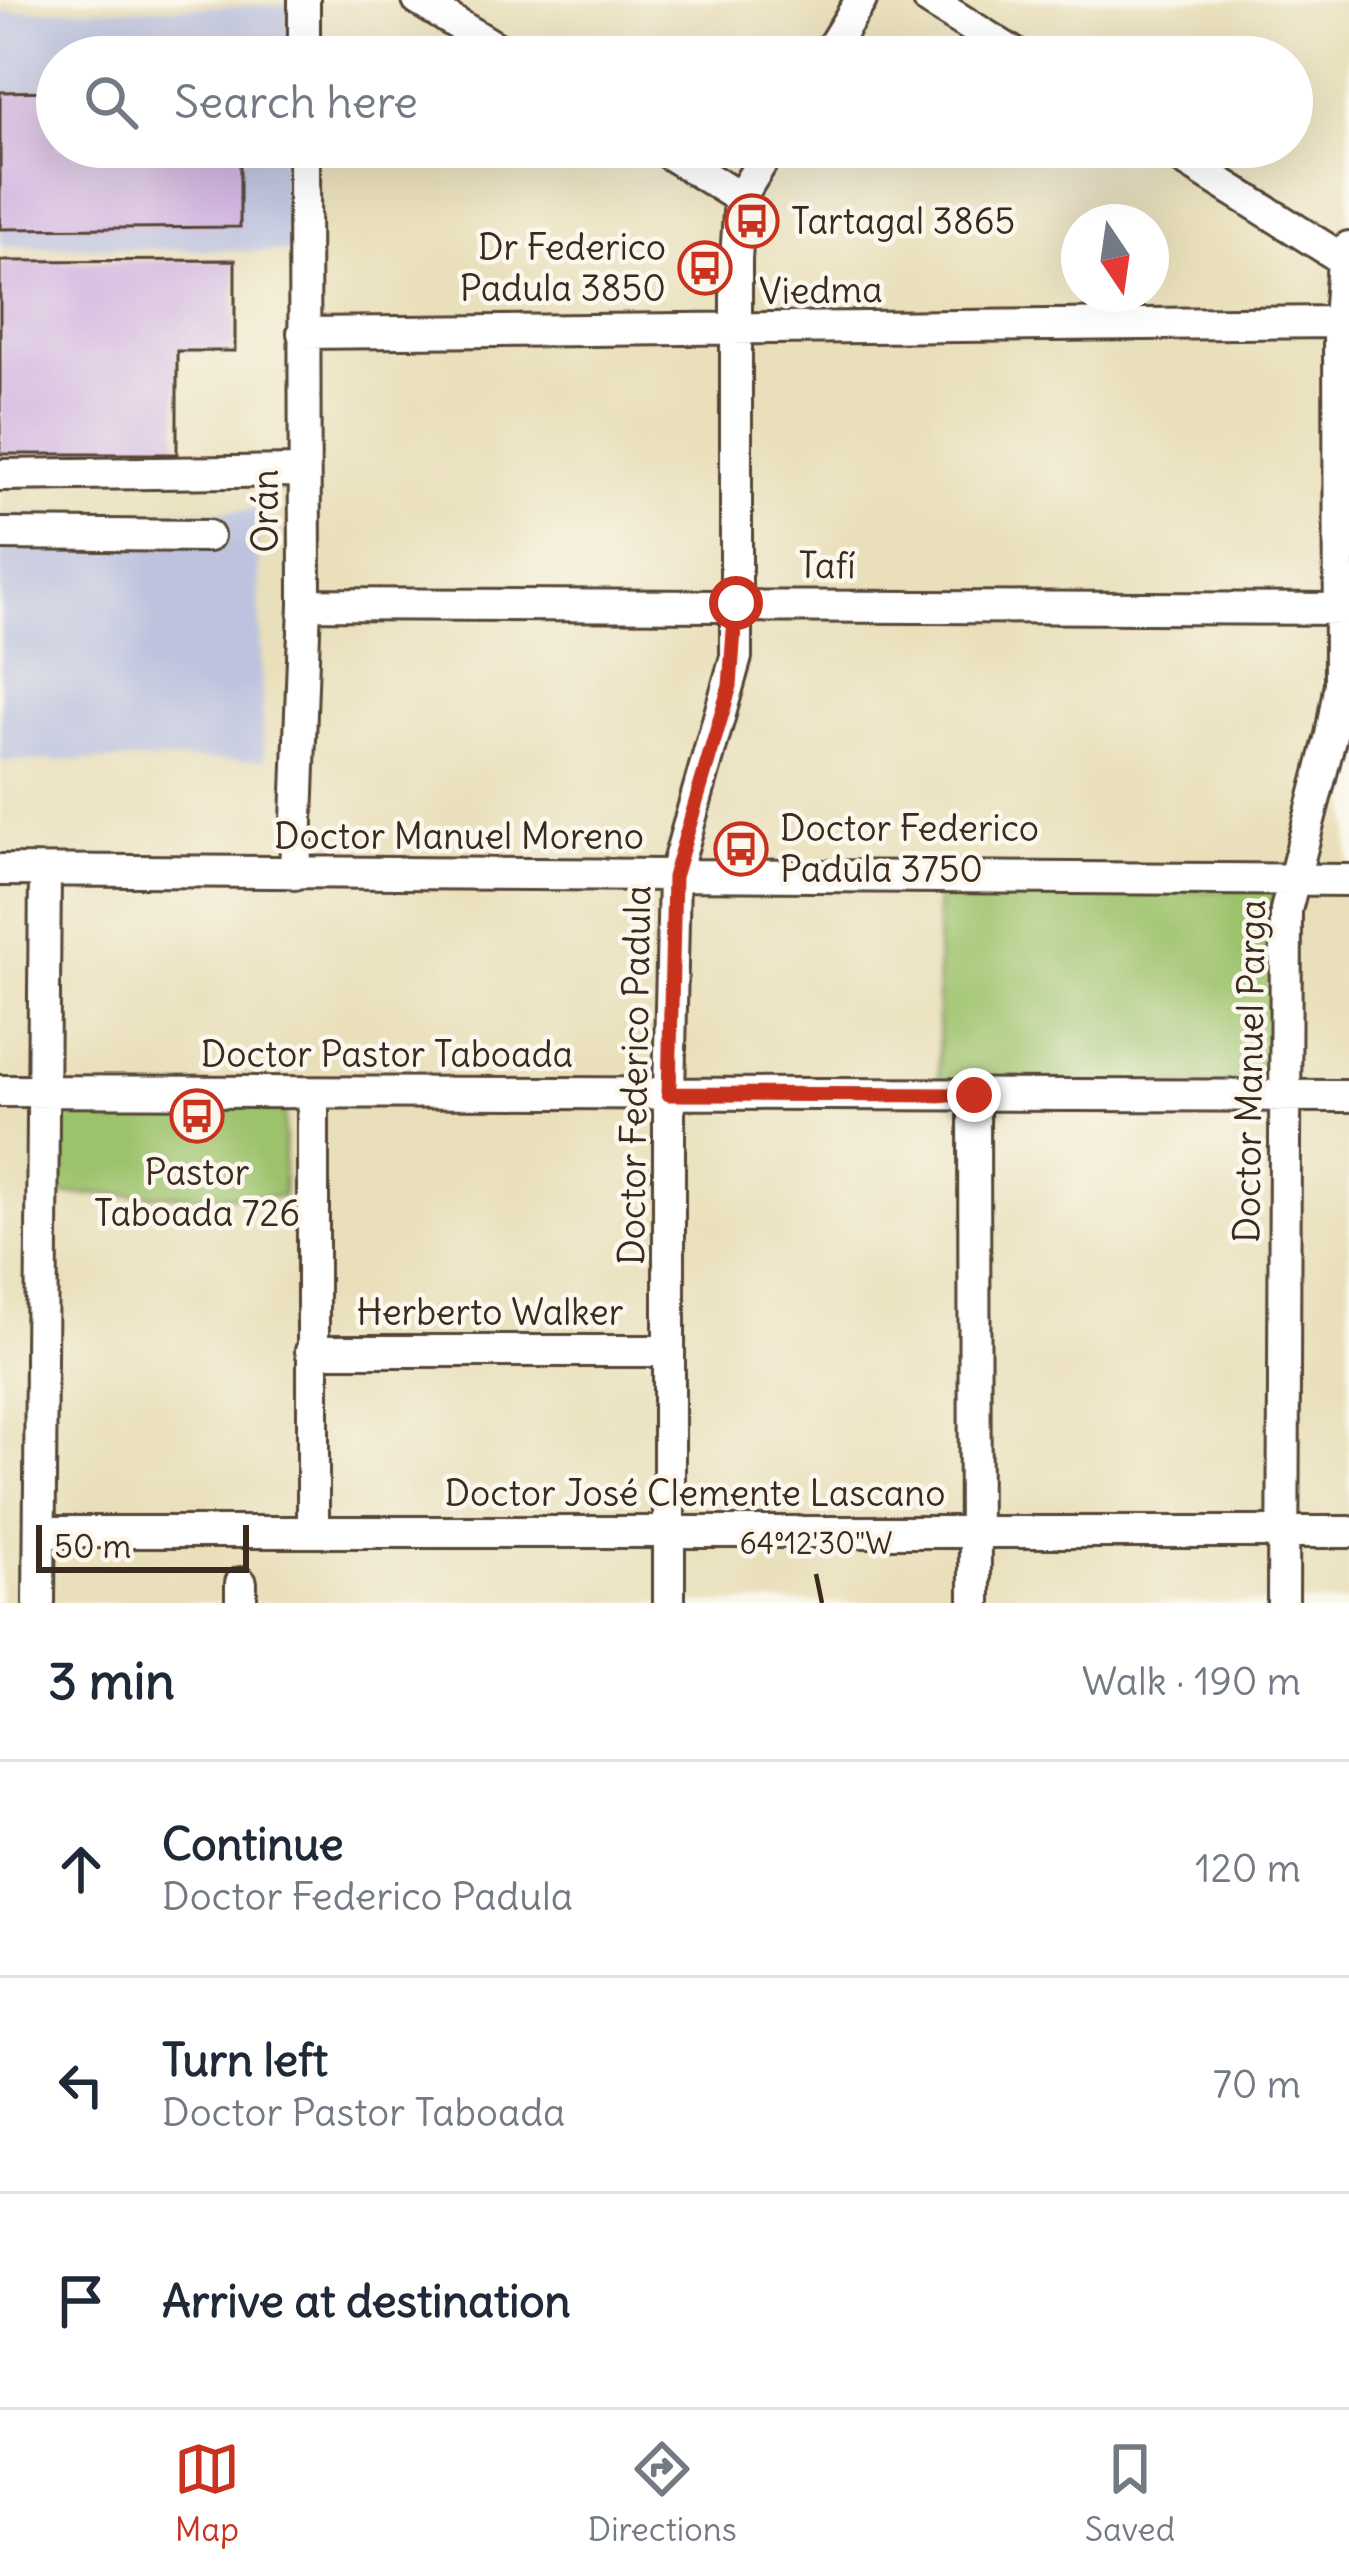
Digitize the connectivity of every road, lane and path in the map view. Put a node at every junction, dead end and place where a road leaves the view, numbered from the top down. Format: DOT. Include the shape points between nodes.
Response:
graph roads {
  1 [pos="304,0"];
  2 [pos="418,0"];
  3 [pos="861,0"];
  4 [pos="929,0"];
  5 [pos="304,36"];
  6 [pos="477,36"];
  7 [pos="839,36"];
  8 [pos="986,36"];
  9 [pos="304,168"];
  10 [pos="692,168"];
  11 [pos="758,168"];
  12 [pos="1199,168"];
  13 [pos="740,198"];
  14 [pos="1347,256"];
  15 [pos="1340,322"];
  16 [pos="736,330"];
  17 [pos="303,333"];
  18 [pos="304,471"];
  19 [pos="0,475"];
  20 [pos="0,534"];
  21 [pos="208,536"];
  22 [pos="736,603"];
  23 [pos="305,604"];
  24 [pos="1346,609"];
  25 [pos="0,870"];
  26 [pos="46,871"];
  27 [pos="295,874"];
  28 [pos="674,877"];
  29 [pos="1292,880"];
  30 [pos="1349,880"];
  31 [pos="0,1091"];
  32 [pos="46,1091"];
  33 [pos="313,1093"];
  34 [pos="669,1094"];
  35 [pos="974,1095"];
  36 [pos="1285,1096"];
  37 [pos="1349,1096"];
  38 [pos="311,1351"];
  39 [pos="669,1351"];
  40 [pos="669,1530"];
  41 [pos="40,1532"];
  42 [pos="313,1532"];
  43 [pos="1283,1532"];
  44 [pos="1349,1532"];
  45 [pos="977,1534"];
  46 [pos="40,1603"];
  47 [pos="669,1603"];
  48 [pos="975,1603"];
  49 [pos="1283,1603"];
  1 -- 5 [label="street"];
  2 -- 6 [label="street"];
  3 -- 7 [label="street"];
  4 -- 8 [label="street"];
  9 -- 17 [label="street, Orán"];
  10 -- 13 [label="street"];
  11 -- 13 [label="street"];
  12 -- 14 [label="street"];
  13 -- 16 [label="street, Doctor Federico Padula"];
  14 -- 15 [label="street, Doctor Manuel Parga"];
  15 -- 16 [label="street, Viedma"];
  15 -- 24 [label="street, Doctor Manuel Parga"];
  16 -- 17 [label="street, Viedma"];
  16 -- 22 [label="street, Doctor Federico Padula"];
  17 -- 18 [label="street, Orán"];
  18 -- 19 [label="street"];
  18 -- 23 [label="street, Orán"];
  20 -- 21 [label="street"];
  22 -- 23 [label="street, Tafí"];
  22 -- 24 [label="street, Tafí"];
  22 -- 28 [label="street, Doctor Federico Padula" via="730,686"];
  23 -- 27 [label="street, Orán"];
  24 -- 29 [label="street, Doctor Manuel Parga" via="1331,735"];
  25 -- 26 [label="street, Doctor Manuel Moreno"];
  26 -- 27 [label="street, Doctor Manuel Moreno"];
  26 -- 32 [label="street"];
  27 -- 28 [label="street, Doctor Manuel Moreno"];
  28 -- 29 [label="street, Doctor Manuel Moreno"];
  28 -- 34 [label="street, Doctor Federico Padula"];
  29 -- 30 [label="street, Doctor Manuel Moreno"];
  29 -- 36 [label="street, Doctor Manuel Parga"];
  31 -- 32 [label="street, Doctor Pastor Taboada"];
  32 -- 33 [label="street, Doctor Pastor Taboada"];
  32 -- 41 [label="street"];
  33 -- 34 [label="street, Doctor Pastor Taboada"];
  33 -- 38 [label="street"];
  34 -- 35 [label="street, Doctor Pastor Taboada"];
  34 -- 39 [label="street, Doctor Federico Padula"];
  35 -- 36 [label="street, Doctor Pastor Taboada"];
  35 -- 45 [label="street"];
  36 -- 37 [label="street, Doctor Pastor Taboada"];
  36 -- 43 [label="street, Doctor Manuel Parga"];
  38 -- 39 [label="street, Herberto Walker"];
  38 -- 42 [label="street"];
  39 -- 40 [label="street, Doctor Federico Padula"];
  40 -- 42 [label="street, Doctor José Clemente Lascano"];
  40 -- 45 [label="street, Doctor José Clemente Lascano"];
  40 -- 47 [label="street, Doctor Federico Padula"];
  41 -- 42 [label="street, Doctor José Clemente Lascano"];
  41 -- 46 [label="street"];
  43 -- 44 [label="street, Doctor José Clemente Lascano"];
  43 -- 45 [label="street, Doctor José Clemente Lascano"];
  43 -- 49 [label="street, Doctor Manuel Parga"];
  45 -- 48 [label="street"];
}
